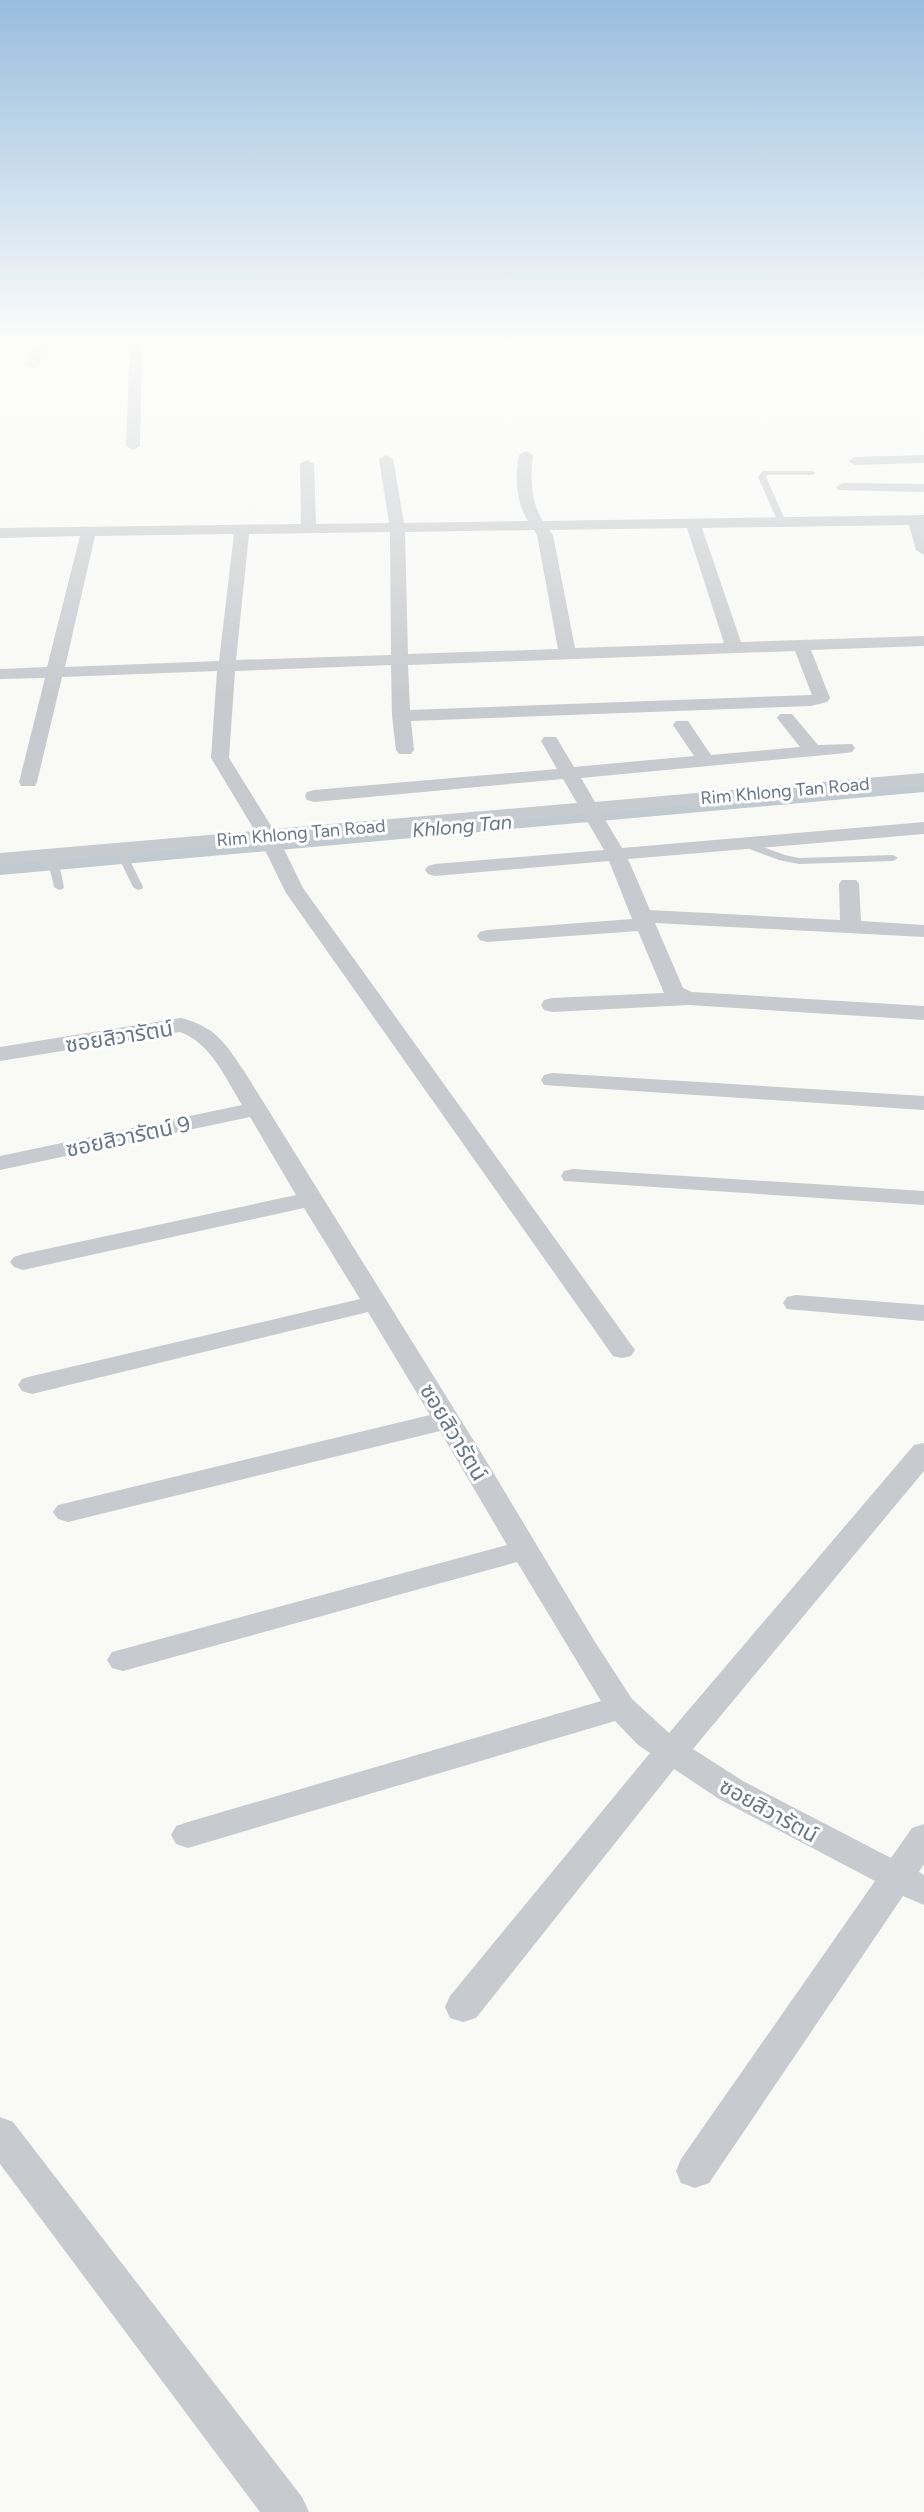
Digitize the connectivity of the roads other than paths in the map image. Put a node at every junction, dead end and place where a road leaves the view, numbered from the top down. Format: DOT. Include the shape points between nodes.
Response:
graph roads {
  1 [pos="386,461"];
  2 [pos="525,461"];
  3 [pos="307,464"];
  4 [pos="812,473"];
  5 [pos="843,487"];
  6 [pos="924,488"];
  7 [pos="919,520"];
  8 [pos="782,522"];
  9 [pos="693,523"];
  10 [pos="540,525"];
  11 [pos="397,527"];
  12 [pos="309,528"];
  13 [pos="242,529"];
  14 [pos="89,531"];
  15 [pos="0,532"];
  16 [pos="924,550"];
  17 [pos="924,641"];
  18 [pos="801,645"];
  19 [pos="734,648"];
  20 [pos="567,653"];
  21 [pos="400,660"];
  22 [pos="226,666"];
  23 [pos="56,672"];
  24 [pos="0,674"];
  25 [pos="401,716"];
  26 [pos="786,718"];
  27 [pos="682,725"];
  28 [pos="550,741"];
  29 [pos="846,748"];
  30 [pos="405,750"];
  31 [pos="813,751"];
  32 [pos="706,761"];
  33 [pos="569,774"];
  34 [pos="924,779"];
  35 [pos="28,782"];
  36 [pos="314,796"];
  37 [pos="593,812"];
  38 [pos="924,828"];
  39 [pos="270,843"];
  40 [pos="743,843"];
  41 [pos="616,854"];
  42 [pos="122,855"];
  43 [pos="893,858"];
  44 [pos="0,860"];
  45 [pos="51,862"];
  46 [pos="435,870"];
  47 [pos="849,884"];
  48 [pos="59,887"];
  49 [pos="138,887"];
  50 [pos="642,920"];
  51 [pos="851,927"];
  52 [pos="924,931"];
  53 [pos="488,936"];
  54 [pos="689,998"];
  55 [pos="552,1005"];
  56 [pos="924,1013"];
  57 [pos="0,1054"];
  58 [pos="552,1080"];
  59 [pos="924,1103"];
  60 [pos="256,1109"];
  61 [pos="0,1163"];
  62 [pos="573,1176"];
  63 [pos="924,1198"];
  64 [pos="310,1199"];
  65 [pos="23,1262"];
  66 [pos="374,1303"];
  67 [pos="796,1303"];
  68 [pos="924,1313"];
  69 [pos="622,1350"];
  70 [pos="32,1385"];
  71 [pos="447,1420"];
  72 [pos="924,1452"];
  73 [pos="68,1512"];
  74 [pos="524,1550"];
  75 [pos="123,1660"];
  76 [pos="621,1707"];
  77 [pos="669,1752"];
  78 [pos="188,1835"];
  79 [pos="924,1837"];
  80 [pos="910,1885"];
  81 [pos="463,2007"];
  82 [pos="0,2134"];
  83 [pos="695,2171"];
  84 [pos="287,2512"];
  1 -- 11 [label="street"];
  2 -- 10 [label="street" via="523,473 530,513"];
  3 -- 12 [label="street"];
  4 -- 8 [label="lane" via="777,471 762,477"];
  5 -- 6 [label="street"];
  7 -- 8 [label="street"];
  7 -- 16 [label="street"];
  8 -- 9 [label="street"];
  9 -- 10 [label="street"];
  9 -- 19 [label="street"];
  10 -- 11 [label="street"];
  10 -- 20 [label="street"];
  11 -- 12 [label="street"];
  11 -- 21 [label="street"];
  12 -- 13 [label="street"];
  13 -- 14 [label="street"];
  13 -- 22 [label="street"];
  14 -- 15 [label="street"];
  14 -- 23 [label="street"];
  17 -- 18 [label="street"];
  18 -- 19 [label="street"];
  18 -- 25 [label="street" via="820,693 820,698 811,701"];
  19 -- 20 [label="street"];
  20 -- 21 [label="street"];
  21 -- 22 [label="street"];
  21 -- 25 [label="street"];
  22 -- 23 [label="street"];
  22 -- 39 [label="street" via="220,758"];
  23 -- 24 [label="street"];
  23 -- 35 [label="street"];
  25 -- 30 [label="street"];
  26 -- 31 [label="street"];
  27 -- 32 [label="street"];
  28 -- 33 [label="street"];
  29 -- 31 [label="street"];
  31 -- 32 [label="street"];
  32 -- 33 [label="street"];
  33 -- 36 [label="street"];
  33 -- 37 [label="street"];
  34 -- 37 [label="street, Rim Khlong Tan Road"];
  37 -- 39 [label="street, Rim Khlong Tan Road"];
  37 -- 41 [label="street"];
  38 -- 40 [label="street"];
  39 -- 42 [label="street, Rim Khlong Tan Road"];
  39 -- 69 [label="street" via="293,889 344,964"];
  40 -- 41 [label="street"];
  40 -- 43 [label="lane" via="799,861"];
  41 -- 46 [label="street"];
  41 -- 50 [label="street"];
  42 -- 45 [label="street, Rim Khlong Tan Road"];
  42 -- 49 [label="lane"];
  44 -- 45 [label="street, Rim Khlong Tan Road"];
  45 -- 48 [label="lane"];
  47 -- 51 [label="street"];
  50 -- 51 [label="street"];
  50 -- 53 [label="street"];
  50 -- 54 [label="street" via="674,992"];
  51 -- 52 [label="street"];
  54 -- 55 [label="street"];
  54 -- 56 [label="street"];
  57 -- 60 [label="street, ซอยสิวารัตน์" via="156,1028 196,1028 210,1038"];
  58 -- 59 [label="street"];
  60 -- 61 [label="street, ซอยสิวารัตน์ 9"];
  60 -- 64 [label="street, ซอยสิวารัตน์"];
  62 -- 63 [label="street"];
  64 -- 65 [label="street"];
  64 -- 66 [label="street, ซอยสิวารัตน์"];
  66 -- 70 [label="street"];
  66 -- 71 [label="street, ซอยสิวารัตน์"];
  67 -- 68 [label="street"];
  71 -- 73 [label="street"];
  71 -- 74 [label="street, ซอยสิวารัตน์"];
  72 -- 77 [label="street"];
  74 -- 75 [label="street"];
  74 -- 76 [label="street, ซอยสิวารัตน์"];
  76 -- 77 [label="street, ซอยสิวารัตน์"];
  76 -- 78 [label="street"];
  77 -- 80 [label="street, ซอยสิวารัตน์" via="731,1790"];
  77 -- 81 [label="street"];
  79 -- 80 [label="street"];
  80 -- 83 [label="street"];
  82 -- 84 [label="street"];
}
